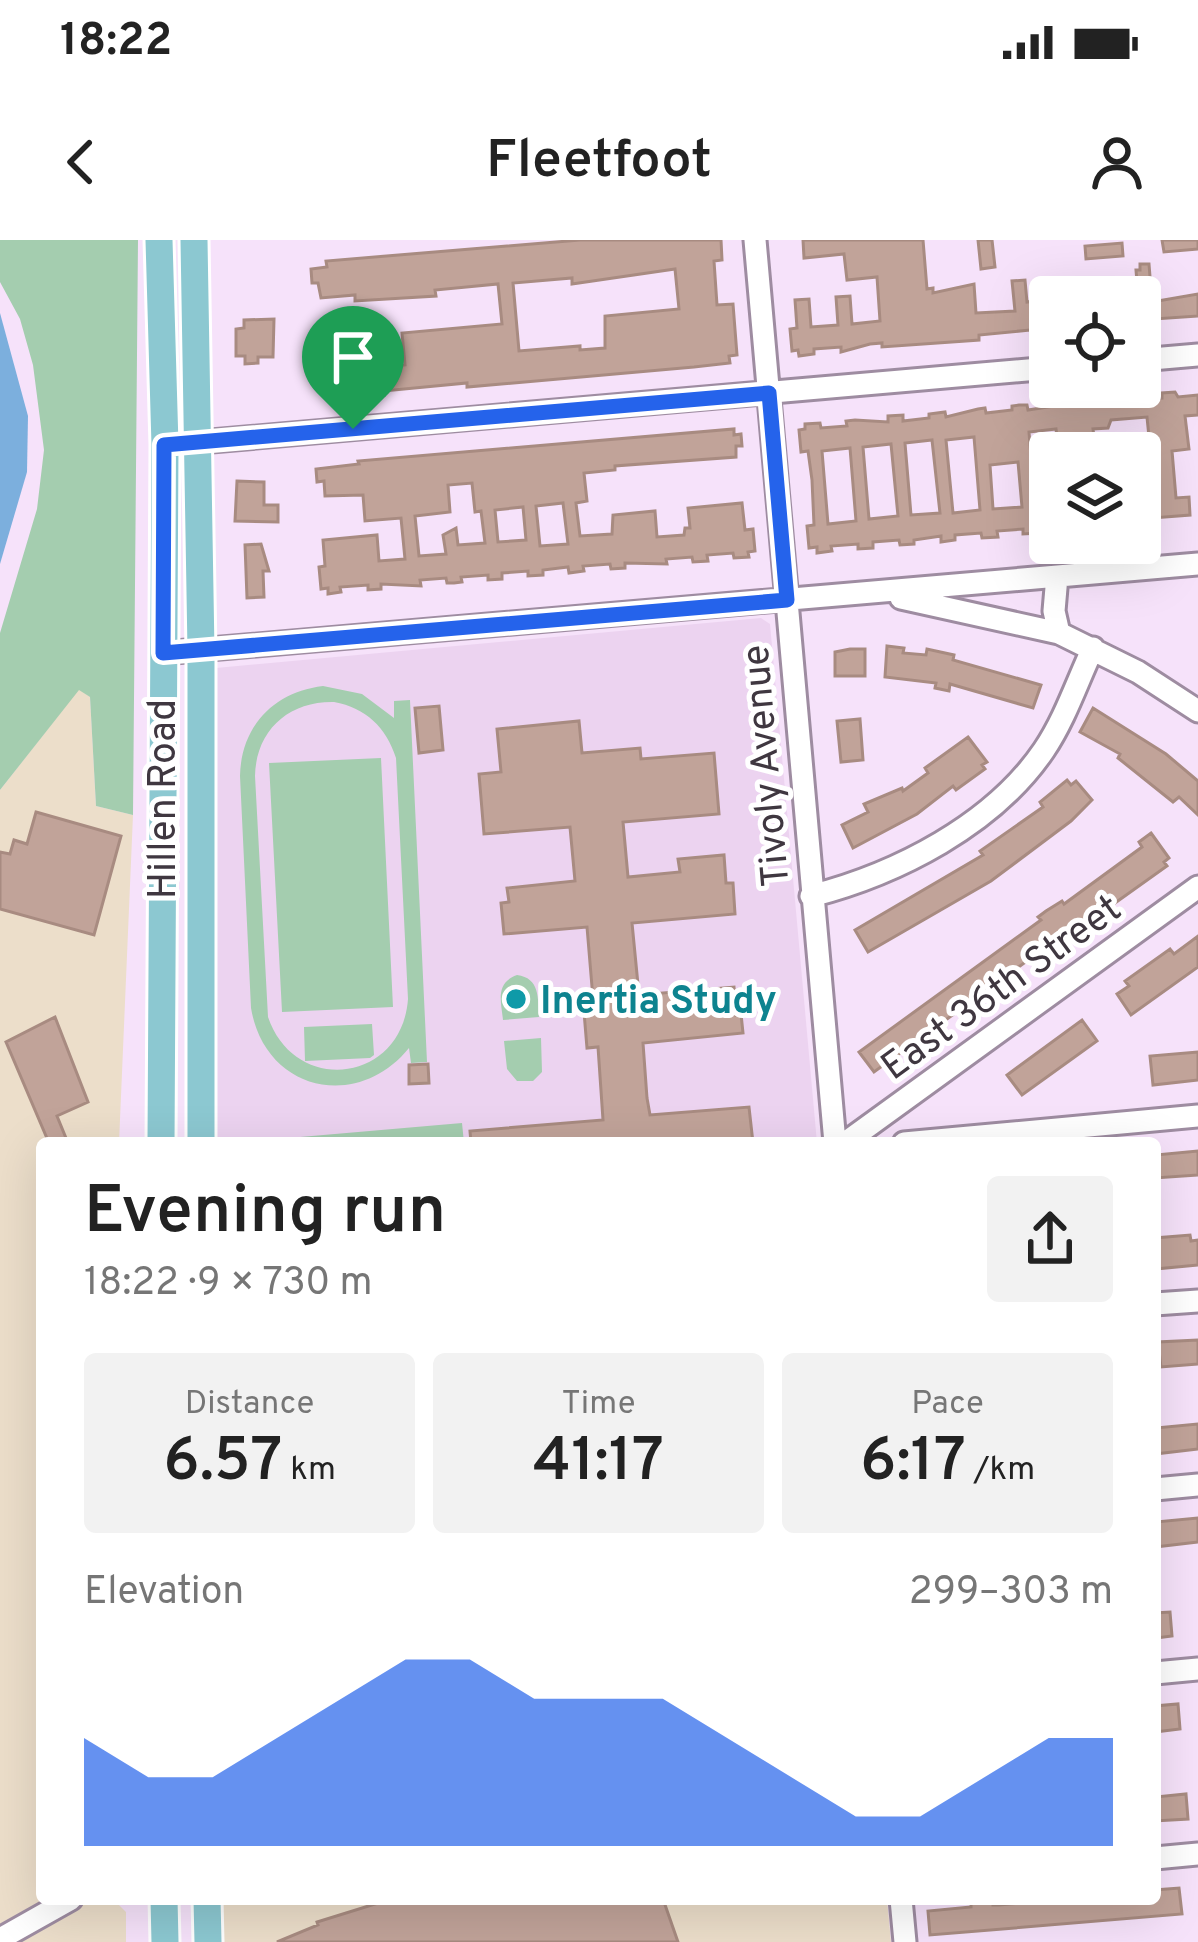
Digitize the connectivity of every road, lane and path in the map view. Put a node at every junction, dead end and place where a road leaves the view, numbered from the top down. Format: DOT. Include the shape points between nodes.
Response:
graph roads {
  1 [pos="212,240"];
  2 [pos="755,240"];
  3 [pos="194,241"];
  4 [pos="159,242"];
  5 [pos="1198,355"];
  6 [pos="1161,358"];
  7 [pos="1029,370"];
  8 [pos="769,393"];
  9 [pos="199,442"];
  10 [pos="164,445"];
  11 [pos="1198,564"];
  12 [pos="1057,576"];
  13 [pos="871,593"];
  14 [pos="787,600"];
  15 [pos="1059,634"];
  16 [pos="1093,649"];
  17 [pos="202,652"];
  18 [pos="163,653"];
  19 [pos="1198,711"];
  20 [pos="1198,887"];
  21 [pos="811,896"];
  22 [pos="1198,1116"];
  23 [pos="160,1137"];
  24 [pos="201,1137"];
  25 [pos="834,1137"];
  26 [pos="852,1137"];
  27 [pos="969,1137"];
  28 [pos="1198,1300"];
  29 [pos="1161,1303"];
  30 [pos="1198,1485"];
  31 [pos="1161,1488"];
  32 [pos="1198,1669"];
  33 [pos="1161,1672"];
  34 [pos="1198,1854"];
  35 [pos="1161,1857"];
  36 [pos="61,1905"];
  37 [pos="164,1905"];
  38 [pos="207,1905"];
  39 [pos="902,1905"];
  40 [pos="0,1940"];
  41 [pos="165,1942"];
  42 [pos="208,1942"];
  43 [pos="905,1942"];
  1 -- 3 [label="street"];
  2 -- 8 [label="street, Tivoly Avenue"];
  3 -- 4 [label="street"];
  3 -- 9 [label="main road, Hillen Road"];
  4 -- 10 [label="main road, Hillen Road"];
  5 -- 6 [label="street"];
  7 -- 8 [label="street"];
  8 -- 9 [label="street"];
  8 -- 14 [label="street, Tivoly Avenue"];
  9 -- 10 [label="street"];
  9 -- 17 [label="main road, Hillen Road"];
  10 -- 18 [label="main road, Hillen Road"];
  11 -- 12 [label="street"];
  12 -- 13 [label="street"];
  12 -- 15 [label="street"];
  13 -- 14 [label="street"];
  13 -- 15 [label="street"];
  14 -- 17 [label="street"];
  14 -- 21 [label="street, Tivoly Avenue"];
  15 -- 16 [label="street"];
  16 -- 19 [label="street"];
  16 -- 21 [label="street" via="1044,750 1003,796 886,872"];
  17 -- 18 [label="street"];
  17 -- 24 [label="main road, Hillen Road"];
  18 -- 23 [label="main road, Hillen Road"];
  20 -- 26 [label="street, East 36th Street"];
  21 -- 25 [label="street, Tivoly Avenue"];
  22 -- 27 [label="street"];
  28 -- 29 [label="street"];
  30 -- 31 [label="street"];
  32 -- 33 [label="street"];
  34 -- 35 [label="street"];
  36 -- 40 [label="street"];
  37 -- 41 [label="main road"];
  38 -- 42 [label="main road"];
  39 -- 43 [label="street"];
}
